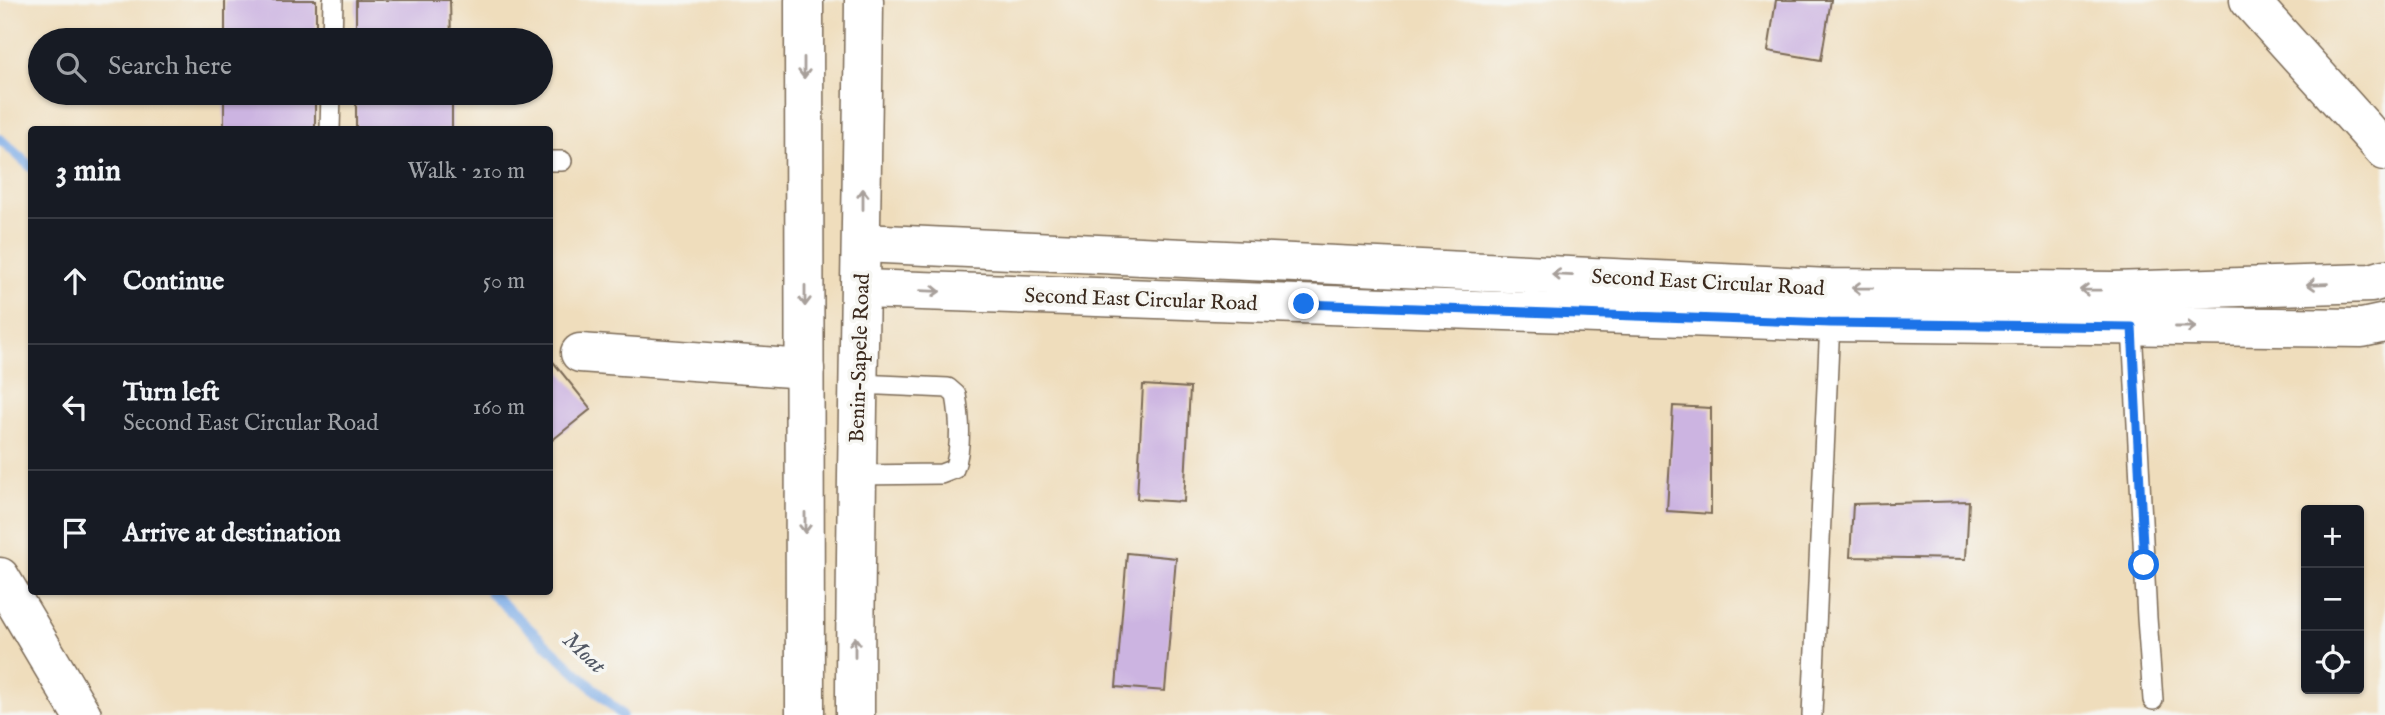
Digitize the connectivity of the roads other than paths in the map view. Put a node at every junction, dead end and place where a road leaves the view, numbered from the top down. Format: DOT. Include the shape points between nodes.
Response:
graph roads {
  1 [pos="333,0"];
  2 [pos="804,0"];
  3 [pos="864,0"];
  4 [pos="2249,0"];
  5 [pos="332,28"];
  6 [pos="331,105"];
  7 [pos="331,126"];
  8 [pos="2385,151"];
  9 [pos="862,243"];
  10 [pos="2385,279"];
  11 [pos="862,289"];
  12 [pos="1830,323"];
  13 [pos="2385,323"];
  14 [pos="2132,327"];
  15 [pos="580,353"];
  16 [pos="805,369"];
  17 [pos="858,384"];
  18 [pos="856,475"];
  19 [pos="0,577"];
  20 [pos="2153,699"];
  21 [pos="82,715"];
  22 [pos="805,715"];
  23 [pos="855,715"];
  24 [pos="1812,715"];
  1 -- 5 [label="lane"];
  2 -- 16 [label="main road, one-way"];
  9 -- 3 [label="main road, Benin-Sapele Road, one-way"];
  4 -- 8 [label="main road"];
  6 -- 7 [label="lane"];
  10 -- 9 [label="main road, Second East Circular Road, one-way" via="2113,291 1830,288"];
  9 -- 11 [label="main road, Benin-Sapele Road"];
  11 -- 12 [label="main road, Second East Circular Road, one-way"];
  11 -- 17 [label="main road, Benin-Sapele Road"];
  12 -- 14 [label="main road, Second East Circular Road"];
  12 -- 24 [label="lane"];
  14 -- 13 [label="main road, Second East Circular Road, one-way" via="2362,328"];
  14 -- 20 [label="lane"];
  15 -- 16 [label="main road"];
  16 -- 22 [label="main road, one-way"];
  17 -- 18 [label="main road, Benin-Sapele Road"];
  17 -- 18 [label="lane" via="948,388 958,405 958,460 954,469 941,474"];
  23 -- 18 [label="main road, Benin-Sapele Road, one-way"];
  19 -- 21 [label="main road"];
}
